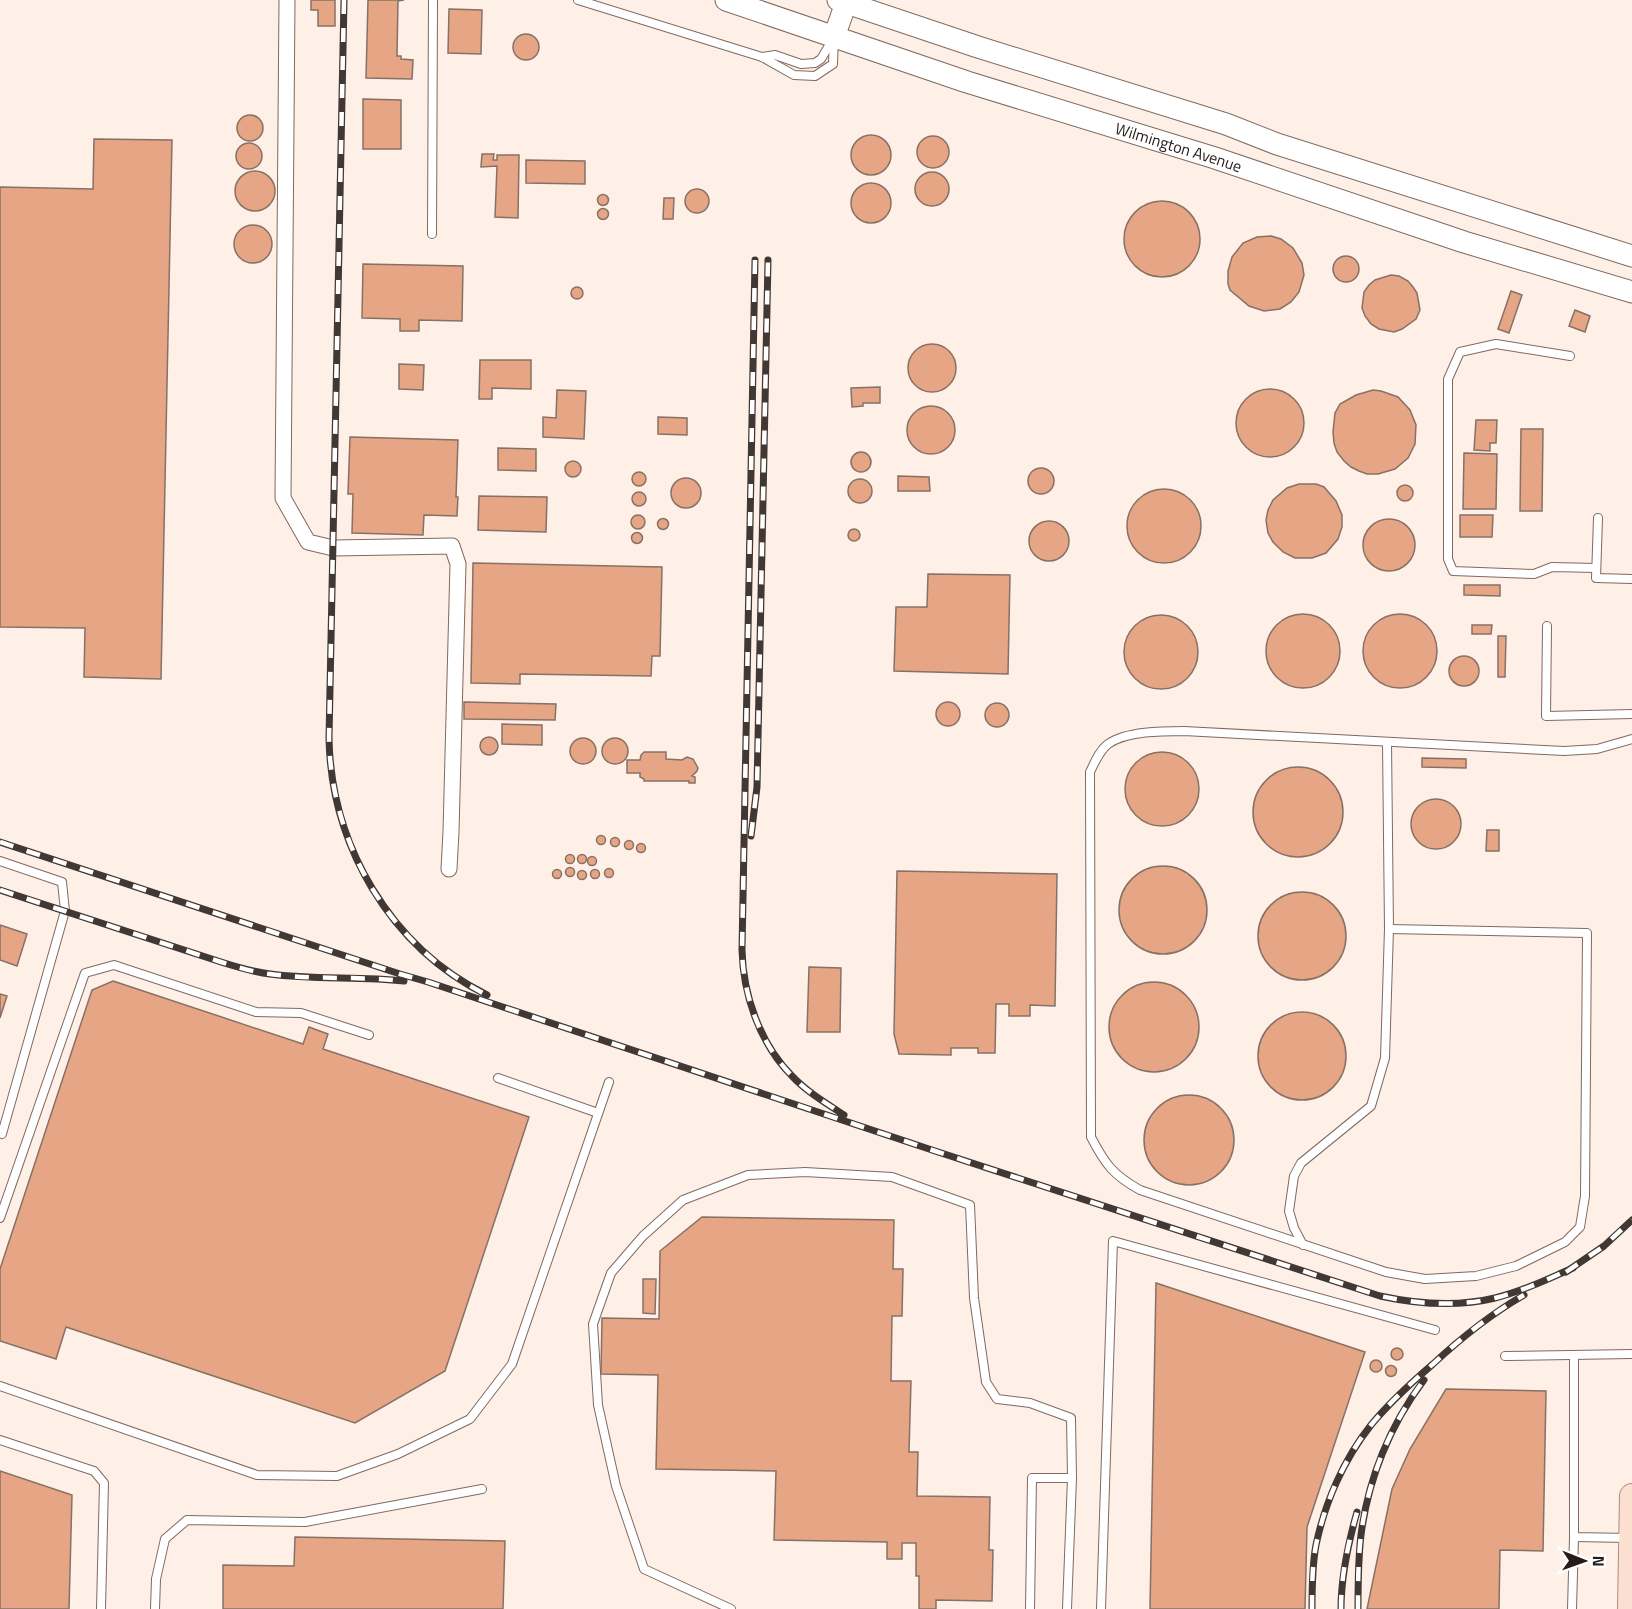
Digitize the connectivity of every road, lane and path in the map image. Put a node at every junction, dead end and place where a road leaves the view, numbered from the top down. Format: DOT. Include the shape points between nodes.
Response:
graph roads {
  1 [pos="287,0"];
  2 [pos="432,0"];
  3 [pos="578,0"];
  4 [pos="726,0"];
  5 [pos="844,1"];
  6 [pos="834,37"];
  7 [pos="762,57"];
  8 [pos="432,234"];
  9 [pos="1632,256"];
  10 [pos="1632,292"];
  11 [pos="1570,356"];
  12 [pos="1598,518"];
  13 [pos="1596,568"];
  14 [pos="1632,579"];
  15 [pos="1546,626"];
  16 [pos="1632,714"];
  17 [pos="1632,739"];
  18 [pos="1387,742"];
  19 [pos="0,861"];
  20 [pos="449,869"];
  21 [pos="1389,929"];
  22 [pos="369,1035"];
  23 [pos="498,1078"];
  24 [pos="609,1082"];
  25 [pos="598,1113"];
  26 [pos="1,1136"];
  27 [pos="0,1218"];
  28 [pos="1303,1245"];
  29 [pos="1435,1330"];
  30 [pos="1574,1354"];
  31 [pos="1632,1354"];
  32 [pos="1505,1356"];
  33 [pos="0,1386"];
  34 [pos="0,1440"];
  35 [pos="1072,1478"];
  36 [pos="482,1489"];
  37 [pos="1632,1496"];
  38 [pos="1574,1537"];
  39 [pos="1631,1538"];
  40 [pos="101,1609"];
  41 [pos="155,1609"];
  42 [pos="731,1609"];
  43 [pos="1030,1609"];
  44 [pos="1066,1609"];
  45 [pos="1101,1609"];
  46 [pos="1572,1609"];
  47 [pos="1630,1609"];
  1 -- 20 [label="street" via="283,498 308,542 333,548 452,546 458,564"];
  2 -- 8 [label="lane"];
  3 -- 7 [label="lane"];
  4 -- 6 [label="main road, Wilmington Avenue"];
  5 -- 6 [label="main road"];
  5 -- 9 [label="main road, Wilmington Avenue"];
  6 -- 7 [label="lane" via="815,63 801,64 775,54"];
  6 -- 7 [label="lane" via="833,64 815,76 794,75"];
  6 -- 10 [label="main road, Wilmington Avenue" via="1464,242"];
  11 -- 13 [label="lane" via="1496,344 1460,352 1448,379 1448,559 1453,571 1534,574 1552,567"];
  12 -- 13 [label="lane"];
  13 -- 14 [label="lane" via="1596,578"];
  15 -- 16 [label="lane" via="1546,716"];
  17 -- 18 [label="lane" via="1597,749 1564,751"];
  18 -- 21 [label="lane"];
  18 -- 28 [label="lane" via="1150,732 1109,743 1090,772 1091,1137 1105,1162 1140,1190"];
  19 -- 26 [label="lane" via="62,882 64,911"];
  21 -- 28 [label="lane" via="1387,1037 1382,1071 1371,1106 1301,1163 1294,1176 1289,1211"];
  21 -- 28 [label="lane" via="1587,933 1585,1196 1580,1227 1565,1242 1516,1266 1476,1276 1425,1279 1386,1272"];
  22 -- 27 [label="lane" via="301,1012 256,1012 114,965 85,973"];
  23 -- 25 [label="lane"];
  24 -- 25 [label="lane"];
  25 -- 33 [label="lane" via="512,1364 470,1419 398,1454 337,1476 256,1475"];
  29 -- 45 [label="lane" via="1113,1241"];
  30 -- 31 [label="lane"];
  30 -- 32 [label="lane"];
  30 -- 38 [label="lane"];
  34 -- 40 [label="lane" via="94,1471 104,1483"];
  35 -- 42 [label="lane" via="1071,1418 1030,1403 998,1399 986,1382 974,1298 970,1205 891,1177 806,1172 748,1175 683,1200 643,1236 611,1273 593,1324 597,1405 616,1486 644,1569"];
  35 -- 43 [label="lane" via="1032,1478"];
  35 -- 44 [label="lane"];
  36 -- 41 [label="lane" via="304,1522 187,1520 165,1539 156,1579"];
  37 -- 39 [label="main road"];
  38 -- 39 [label="lane"];
  38 -- 46 [label="lane"];
  39 -- 47 [label="main road"];
}
